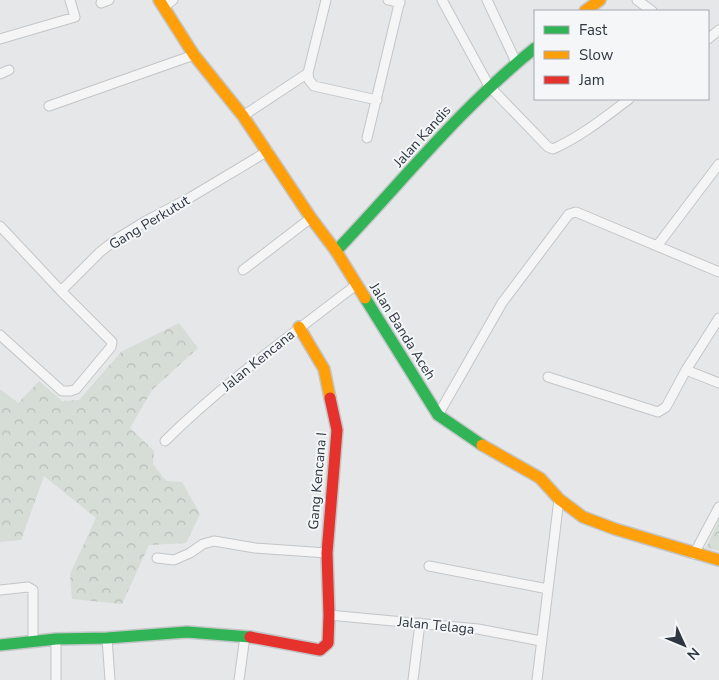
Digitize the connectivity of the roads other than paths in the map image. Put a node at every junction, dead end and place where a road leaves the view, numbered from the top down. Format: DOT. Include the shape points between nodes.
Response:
graph roads {
  1 [pos="70,0"];
  2 [pos="326,0"];
  3 [pos="388,0"];
  4 [pos="442,0"];
  5 [pos="487,0"];
  6 [pos="600,0"];
  7 [pos="637,0"];
  8 [pos="165,2"];
  9 [pos="400,2"];
  10 [pos="586,10"];
  11 [pos="651,10"];
  12 [pos="719,30"];
  13 [pos="709,38"];
  14 [pos="0,39"];
  15 [pos="534,49"];
  16 [pos="194,55"];
  17 [pos="516,62"];
  18 [pos="308,73"];
  19 [pos="489,86"];
  20 [pos="377,100"];
  21 [pos="628,100"];
  22 [pos="49,106"];
  23 [pos="243,116"];
  24 [pos="367,138"];
  25 [pos="268,151"];
  26 [pos="719,164"];
  27 [pos="311,218"];
  28 [pos="0,226"];
  29 [pos="657,246"];
  30 [pos="336,251"];
  31 [pos="243,270"];
  32 [pos="719,272"];
  33 [pos="356,285"];
  34 [pos="61,292"];
  35 [pos="719,318"];
  36 [pos="299,327"];
  37 [pos="0,335"];
  38 [pos="686,370"];
  39 [pos="548,377"];
  40 [pos="719,383"];
  41 [pos="438,415"];
  42 [pos="165,441"];
  43 [pos="559,499"];
  44 [pos="719,507"];
  45 [pos="326,552"];
  46 [pos="694,554"];
  47 [pos="157,558"];
  48 [pos="719,560"];
  49 [pos="429,566"];
  50 [pos="548,589"];
  51 [pos="0,590"];
  52 [pos="329,615"];
  53 [pos="420,623"];
  54 [pos="245,636"];
  55 [pos="107,638"];
  56 [pos="56,639"];
  57 [pos="542,641"];
  58 [pos="33,642"];
  59 [pos="0,645"];
  60 [pos="56,680"];
  61 [pos="110,680"];
  62 [pos="239,680"];
  63 [pos="413,680"];
  64 [pos="537,680"];
  1 -- 14 [label="street" via="75,17"];
  2 -- 18 [label="street"];
  3 -- 9 [label="street"];
  4 -- 19 [label="street"];
  5 -- 17 [label="street"];
  6 -- 10 [label="street"];
  7 -- 11 [label="street"];
  8 -- 16 [label="street, Jalan Banda Aceh"];
  9 -- 20 [label="street"];
  12 -- 13 [label="street"];
  15 -- 17 [label="street, Jalan Kandis"];
  16 -- 22 [label="street"];
  16 -- 23 [label="street, Jalan Banda Aceh"];
  17 -- 19 [label="street, Jalan Kandis"];
  18 -- 20 [label="street" via="314,86"];
  18 -- 23 [label="street"];
  19 -- 21 [label="street" via="548,147 554,148 588,130"];
  19 -- 30 [label="street, Jalan Kandis"];
  20 -- 24 [label="street"];
  23 -- 25 [label="street, Jalan Banda Aceh"];
  25 -- 27 [label="street, Jalan Banda Aceh"];
  25 -- 34 [label="street, Gang Perkutut" via="118,238"];
  26 -- 29 [label="street"];
  27 -- 30 [label="street, Jalan Banda Aceh"];
  27 -- 31 [label="street"];
  28 -- 34 [label="street"];
  29 -- 32 [label="street"];
  29 -- 41 [label="street" via="576,212 569,214 502,303"];
  30 -- 33 [label="street, Jalan Banda Aceh"];
  33 -- 36 [label="street, Jalan Kencana"];
  33 -- 41 [label="street, Jalan Banda Aceh"];
  34 -- 37 [label="street" via="112,342 76,389 62,391"];
  35 -- 38 [label="street"];
  36 -- 42 [label="street, Jalan Kencana" via="218,392"];
  36 -- 45 [label="street, Gang Kencana I" via="324,369 337,430"];
  38 -- 39 [label="street" via="666,407 658,412"];
  38 -- 40 [label="street"];
  41 -- 43 [label="street, Jalan Banda Aceh" via="473,440 530,471"];
  43 -- 46 [label="street, Jalan Banda Aceh" via="583,517"];
  43 -- 50 [label="street"];
  44 -- 46 [label="street"];
  45 -- 47 [label="street" via="255,548 214,541 174,560"];
  45 -- 52 [label="street, Gang Kencana I"];
  46 -- 48 [label="street, Jalan Banda Aceh"];
  49 -- 50 [label="street"];
  50 -- 57 [label="street"];
  51 -- 58 [label="street" via="28,587 33,590"];
  52 -- 53 [label="street, Jalan Telaga"];
  52 -- 54 [label="street, Gang Kencana I" via="328,643 320,650"];
  53 -- 57 [label="street, Jalan Telaga" via="478,629"];
  53 -- 63 [label="street"];
  54 -- 55 [label="street" via="187,632"];
  54 -- 62 [label="street"];
  55 -- 56 [label="street"];
  55 -- 61 [label="street"];
  56 -- 58 [label="street"];
  56 -- 60 [label="street"];
  57 -- 64 [label="street"];
  58 -- 59 [label="street"];
}
